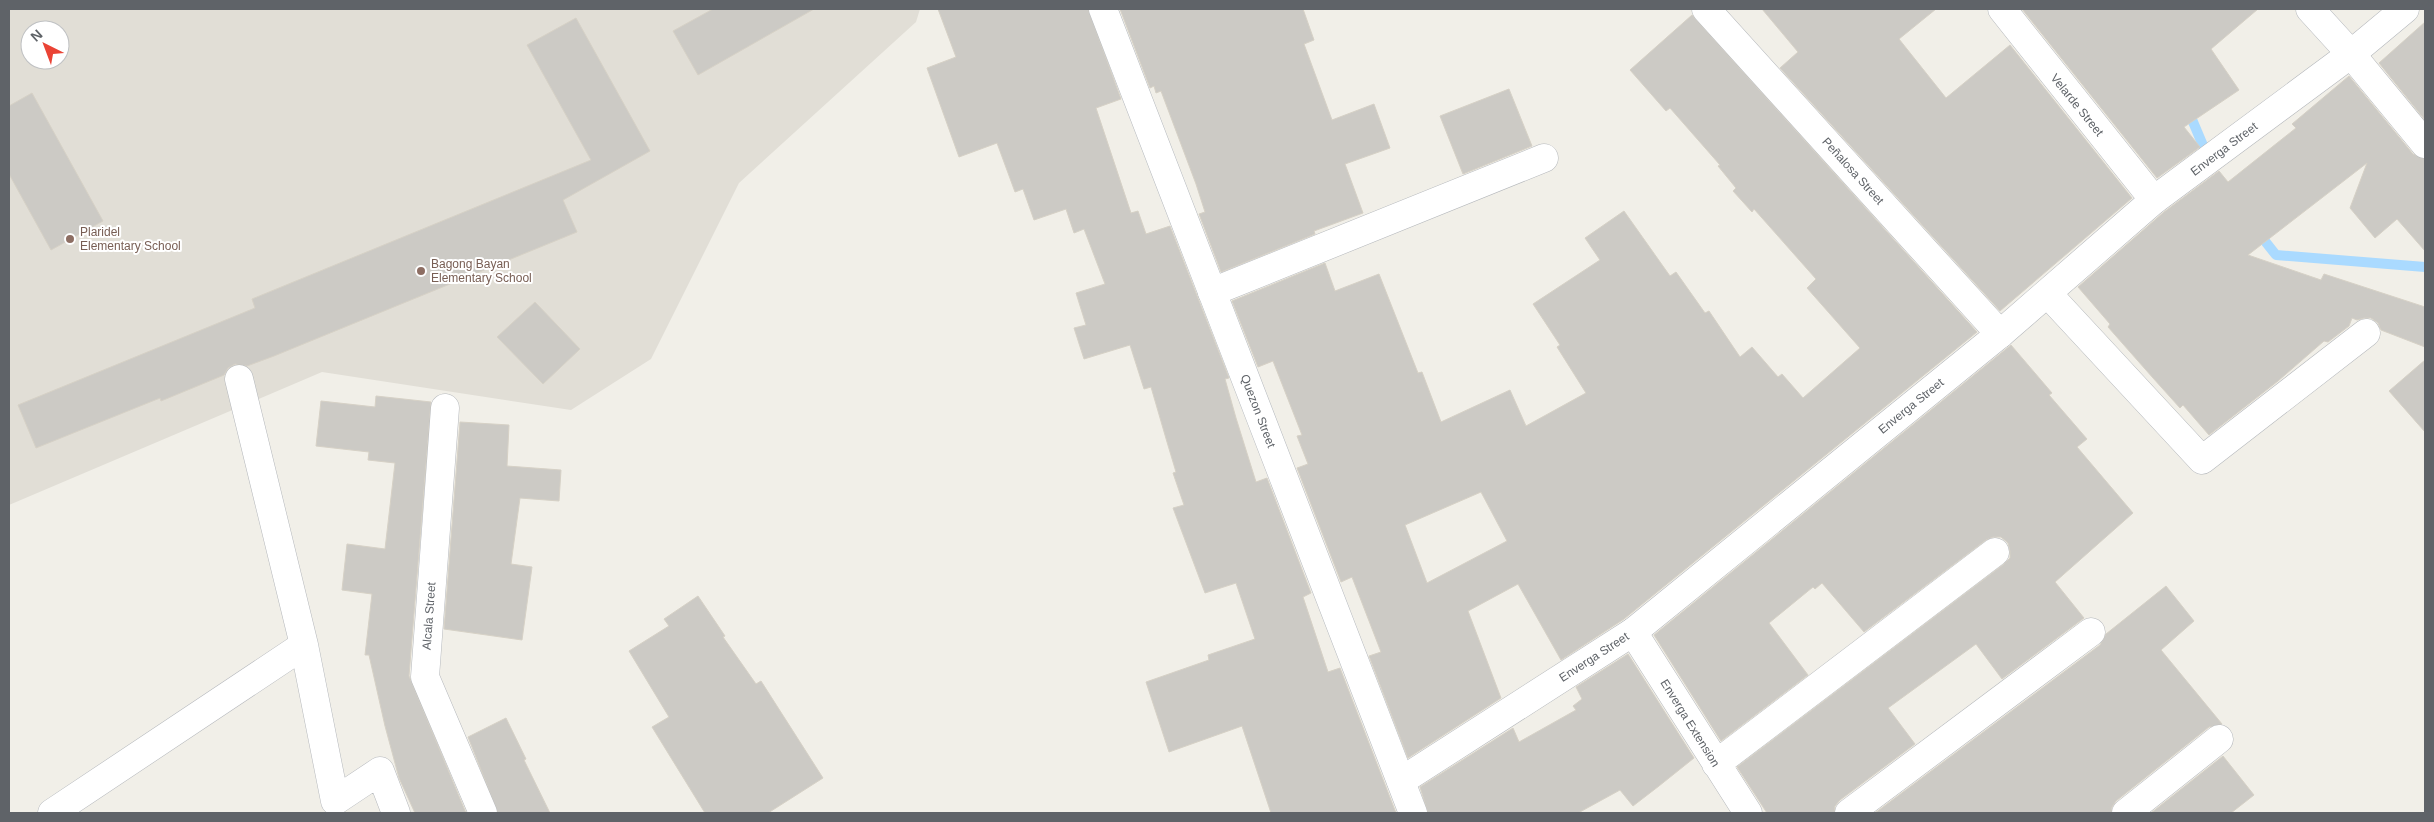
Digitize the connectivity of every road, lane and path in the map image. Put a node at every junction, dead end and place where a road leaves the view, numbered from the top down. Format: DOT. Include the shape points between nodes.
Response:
graph roads {
  1 [pos="1103,9"];
  2 [pos="1706,9"];
  3 [pos="2002,9"];
  4 [pos="2310,9"];
  5 [pos="2405,9"];
  6 [pos="2351,54"];
  7 [pos="2425,144"];
  8 [pos="1544,158"];
  9 [pos="2154,200"];
  10 [pos="1212,292"];
  11 [pos="2048,294"];
  12 [pos="2366,333"];
  13 [pos="2000,334"];
  14 [pos="239,379"];
  15 [pos="446,408"];
  16 [pos="1995,552"];
  17 [pos="1633,632"];
  18 [pos="2092,632"];
  19 [pos="304,645"];
  20 [pos="2218,739"];
  21 [pos="1716,764"];
  22 [pos="1401,781"];
  23 [pos="326,807"];
  24 [pos="52,813"];
  25 [pos="396,813"];
  26 [pos="483,813"];
  27 [pos="1413,813"];
  28 [pos="1748,813"];
  29 [pos="1849,813"];
  30 [pos="2126,813"];
  1 -- 10 [label="street, Quezon Street"];
  2 -- 13 [label="street, Peñalosa Street"];
  3 -- 9 [label="street, Velarde Street"];
  4 -- 6 [label="street"];
  5 -- 6 [label="street, Enverga Street"];
  6 -- 7 [label="street"];
  6 -- 9 [label="street, Enverga Street"];
  8 -- 10 [label="street"];
  9 -- 11 [label="street, Enverga Street"];
  10 -- 22 [label="street, Quezon Street"];
  11 -- 12 [label="street" via="2202,460"];
  11 -- 13 [label="street, Enverga Street"];
  13 -- 17 [label="street, Enverga Street"];
  14 -- 19 [label="street"];
  15 -- 26 [label="street, Alcala Street" via="425,677"];
  16 -- 21 [label="street"];
  17 -- 21 [label="street, Enverga Extension"];
  17 -- 22 [label="street, Enverga Street"];
  18 -- 29 [label="street"];
  19 -- 23 [label="street"];
  19 -- 24 [label="street"];
  20 -- 30 [label="street"];
  21 -- 28 [label="street, Enverga Extension"];
  22 -- 27 [label="street, Quezon Street"];
  23 -- 25 [label="street" via="380,771"];
}
